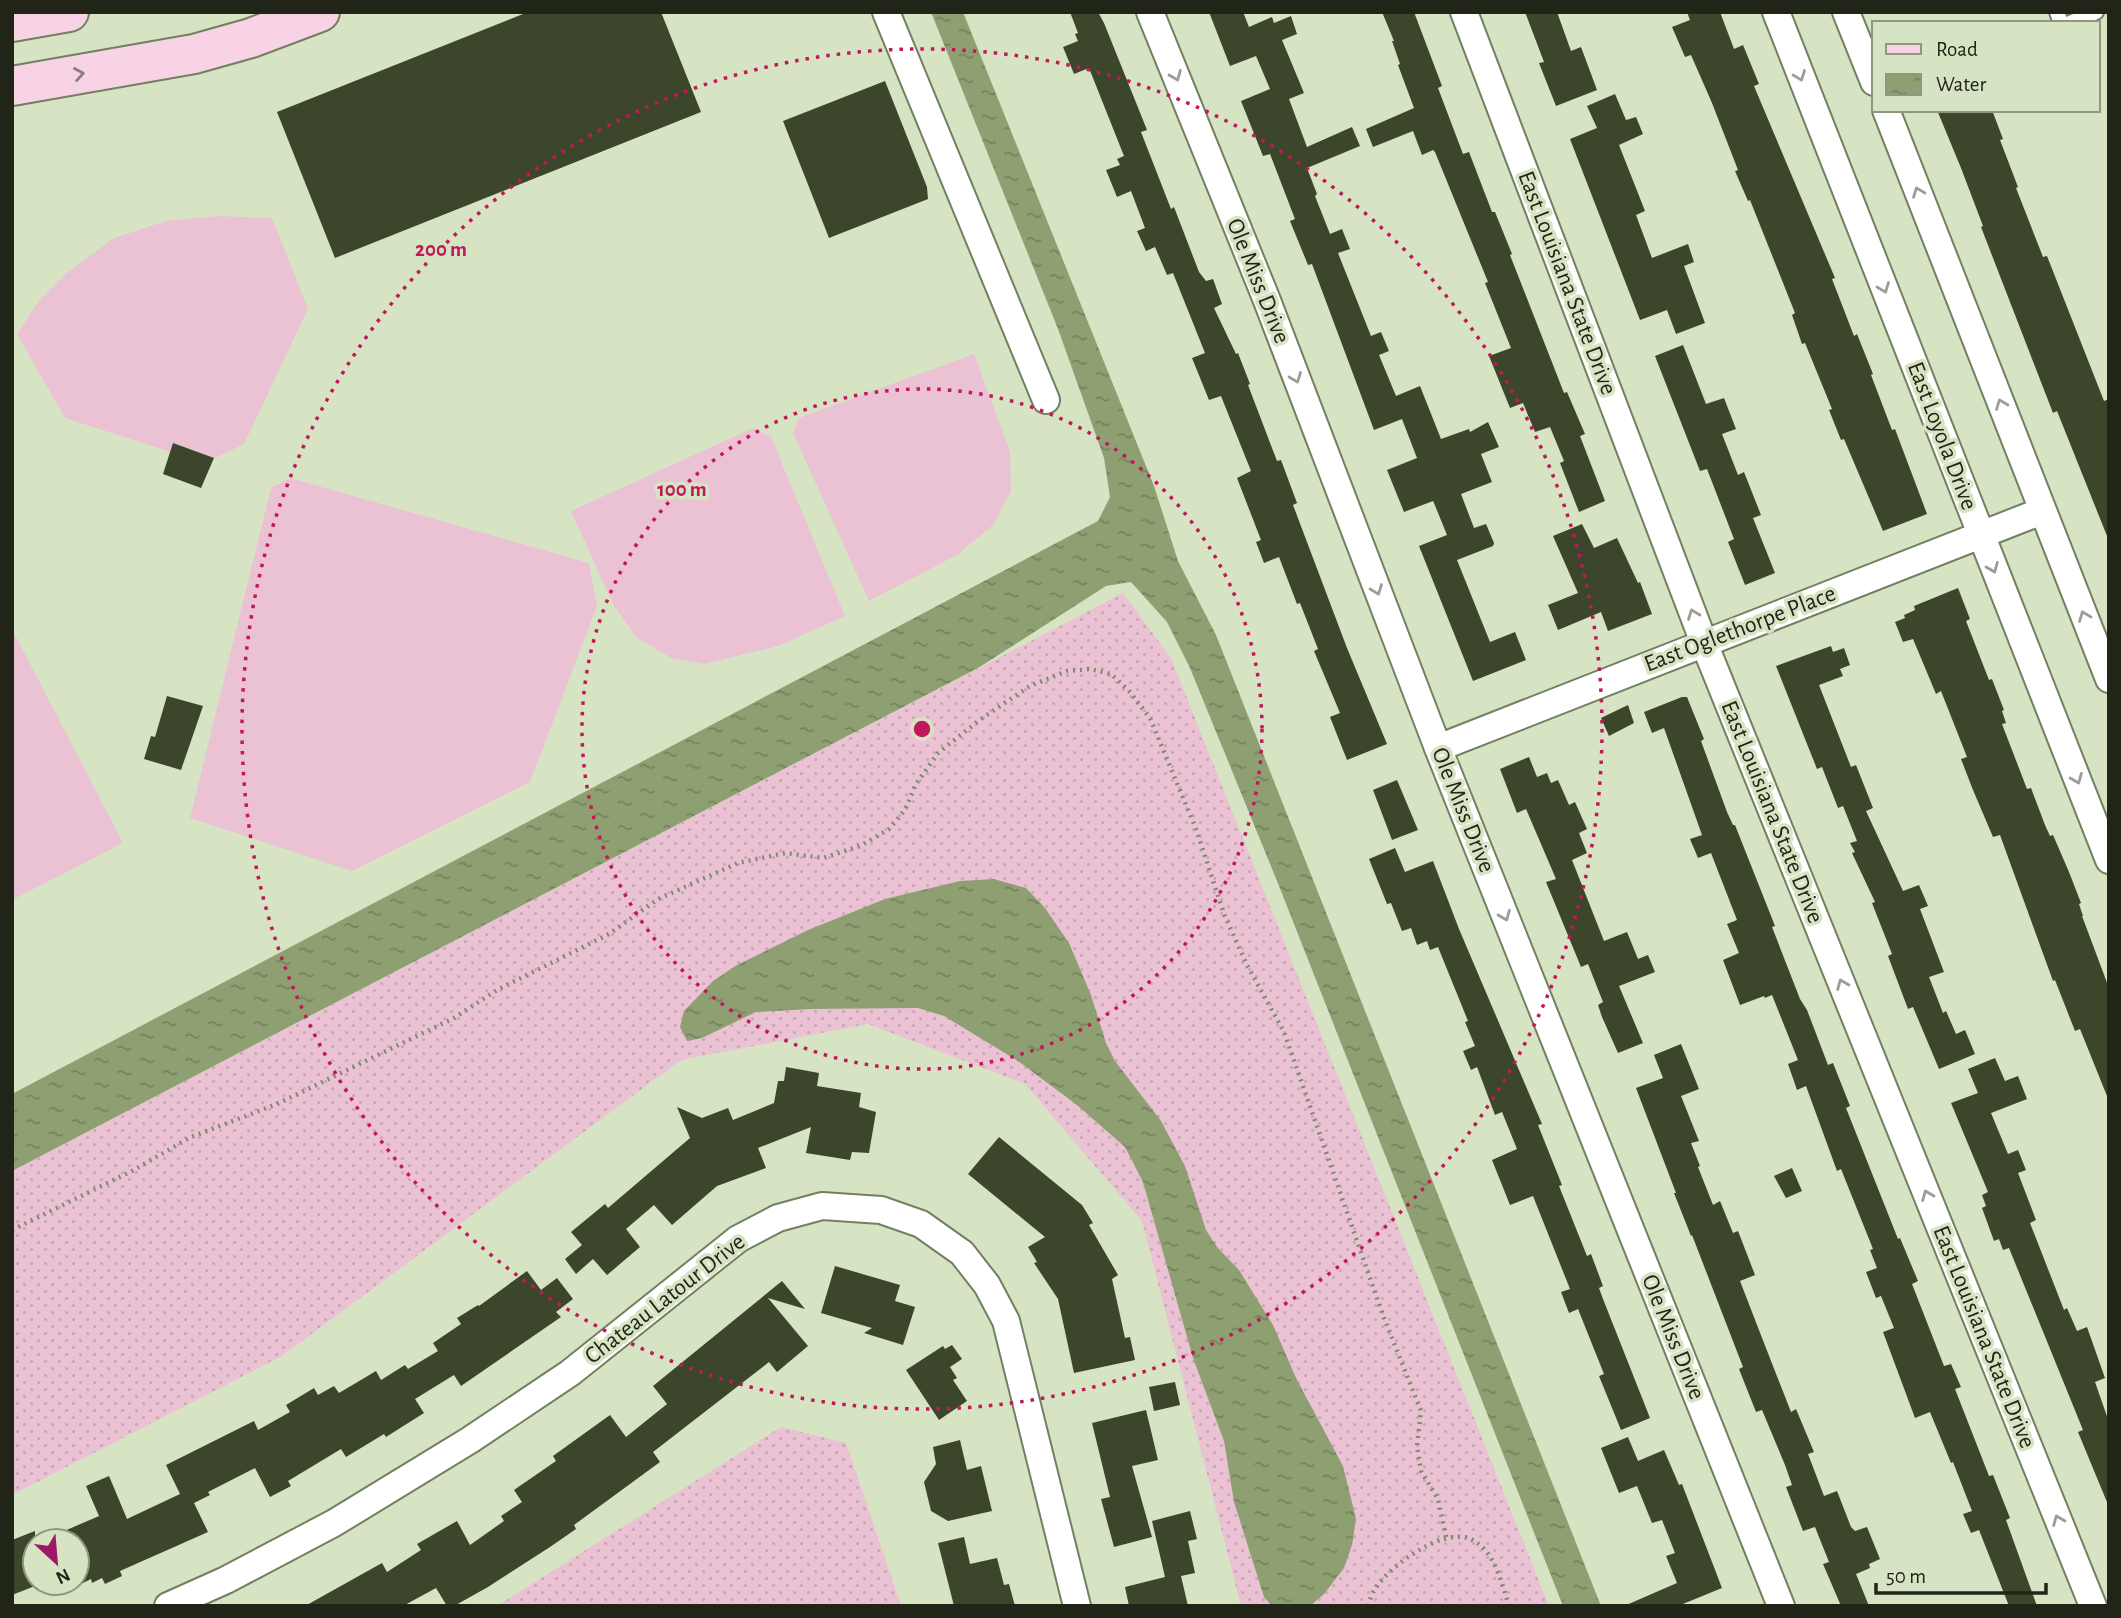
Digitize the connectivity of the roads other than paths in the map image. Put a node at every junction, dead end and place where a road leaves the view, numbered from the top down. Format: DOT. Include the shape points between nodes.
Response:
graph roads {
  1 [pos="69,12"];
  2 [pos="886,12"];
  3 [pos="1150,12"];
  4 [pos="1464,12"];
  5 [pos="1776,12"];
  6 [pos="1846,12"];
  7 [pos="2096,12"];
  8 [pos="315,13"];
  9 [pos="2075,21"];
  10 [pos="12,22"];
  11 [pos="1872,77"];
  12 [pos="12,86"];
  13 [pos="1887,112"];
  14 [pos="1046,400"];
  15 [pos="2042,510"];
  16 [pos="1980,535"];
  17 [pos="1704,643"];
  18 [pos="2109,680"];
  19 [pos="1438,748"];
  20 [pos="2109,860"];
  21 [pos="168,1606"];
  22 [pos="1077,1606"];
  23 [pos="1781,1606"];
  24 [pos="2093,1606"];
  1 -- 10 [label="main road"];
  2 -- 14 [label="street"];
  3 -- 19 [label="street, Ole Miss Drive, one-way" via="1266,298"];
  17 -- 4 [label="street, East Louisiana State Drive, one-way"];
  5 -- 16 [label="street, East Loyola Drive, one-way"];
  6 -- 11 [label="street"];
  7 -- 9 [label="lane"];
  12 -- 8 [label="main road, one-way" via="194,54"];
  15 -- 13 [label="street, one-way"];
  15 -- 16 [label="street, East Oglethorpe Place"];
  18 -- 15 [label="street, one-way"];
  16 -- 17 [label="street, East Oglethorpe Place"];
  16 -- 20 [label="street, East Loyola Drive, one-way"];
  17 -- 19 [label="street, East Oglethorpe Place"];
  24 -- 17 [label="street, East Louisiana State Drive, one-way"];
  19 -- 23 [label="street, Ole Miss Drive, one-way"];
  21 -- 22 [label="street, Chateau Latour Drive" via="334,1523 459,1447 570,1373 738,1239 778,1218 822,1206 881,1210 920,1224 962,1252 987,1285 1006,1321"];
}
